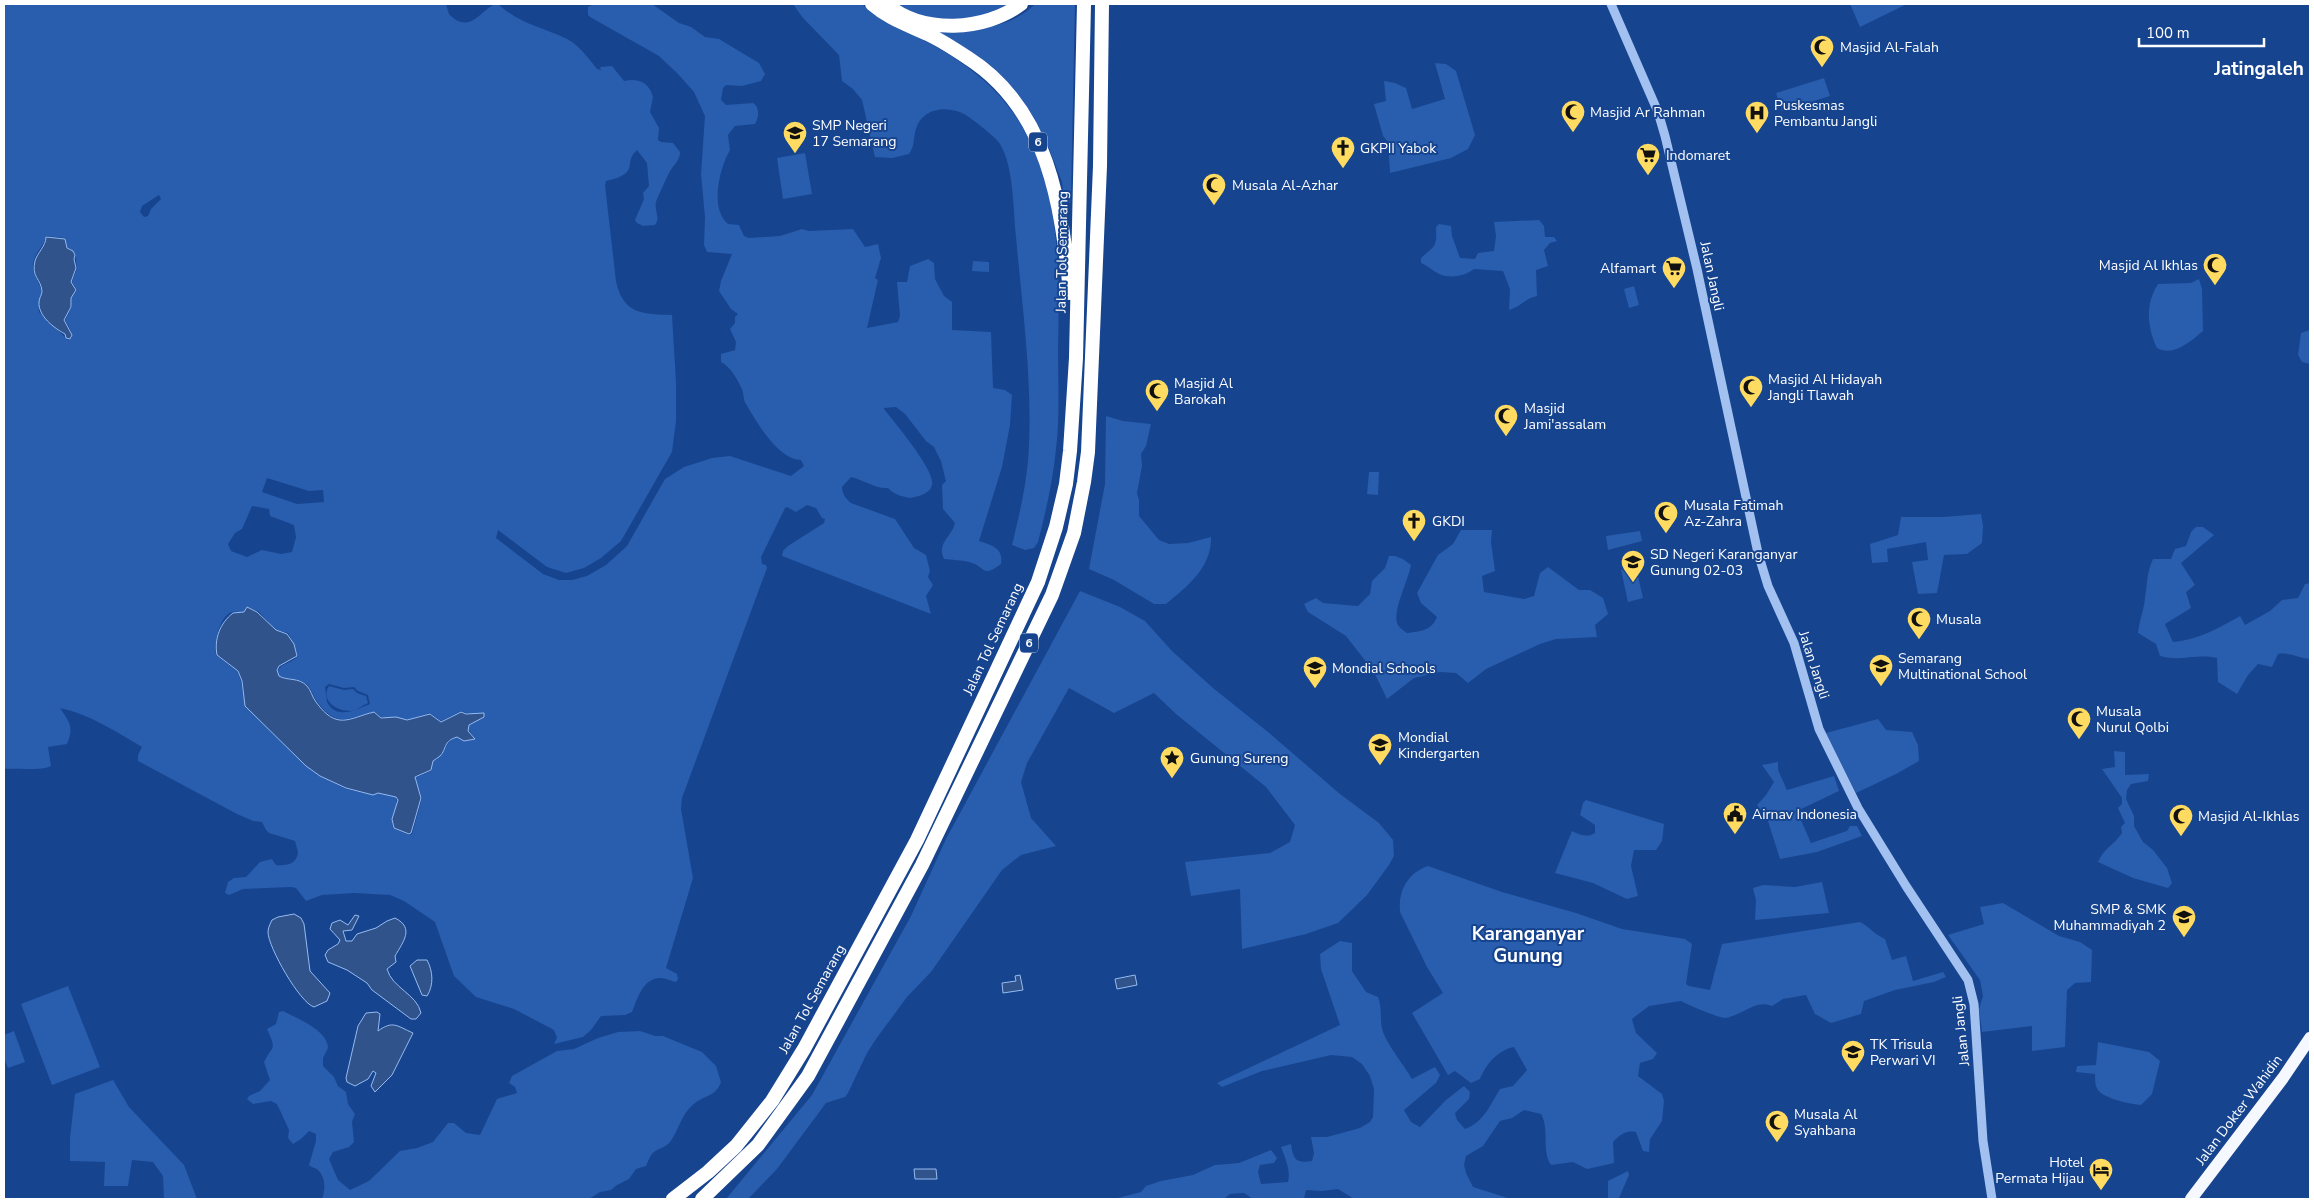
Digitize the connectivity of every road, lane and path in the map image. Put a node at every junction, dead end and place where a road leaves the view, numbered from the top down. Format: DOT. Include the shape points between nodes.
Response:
graph roads {
  1 [pos="872,4"];
  2 [pos="886,4"];
  3 [pos="1021,4"];
  4 [pos="1084,4"];
  5 [pos="1102,4"];
  6 [pos="1611,4"];
  7 [pos="1076,358"];
  8 [pos="2310,1038"];
  9 [pos="673,1199"];
  10 [pos="702,1199"];
  11 [pos="1992,1199"];
  12 [pos="2190,1199"];
  1 -- 7 [label="highway, 6" via="884,14 926,33 978,64 1001,87 1035,134 1057,195 1065,242"];
  2 -- 3 [label="highway" via="915,19 954,26 996,18"];
  4 -- 7 [label="highway, Jalan Tol Semarang / 6"];
  5 -- 10 [label="highway, 6" via="1100,166 1088,452 1070,542 1052,596 922,865 821,1054 789,1106 763,1139"];
  6 -- 11 [label="street, Jalan Jangli" via="1658,112 1697,269 1758,553 1768,586 1794,643 1819,729 1858,808 1968,980 1974,1004 1983,1141"];
  7 -- 9 [label="highway, Jalan Tol Semarang / 6" via="1066,484 1056,528 1038,582 921,831 804,1049 772,1101 736,1146"];
  8 -- 12 [label="highway, Jalan Dokter Wahidin"];
}
